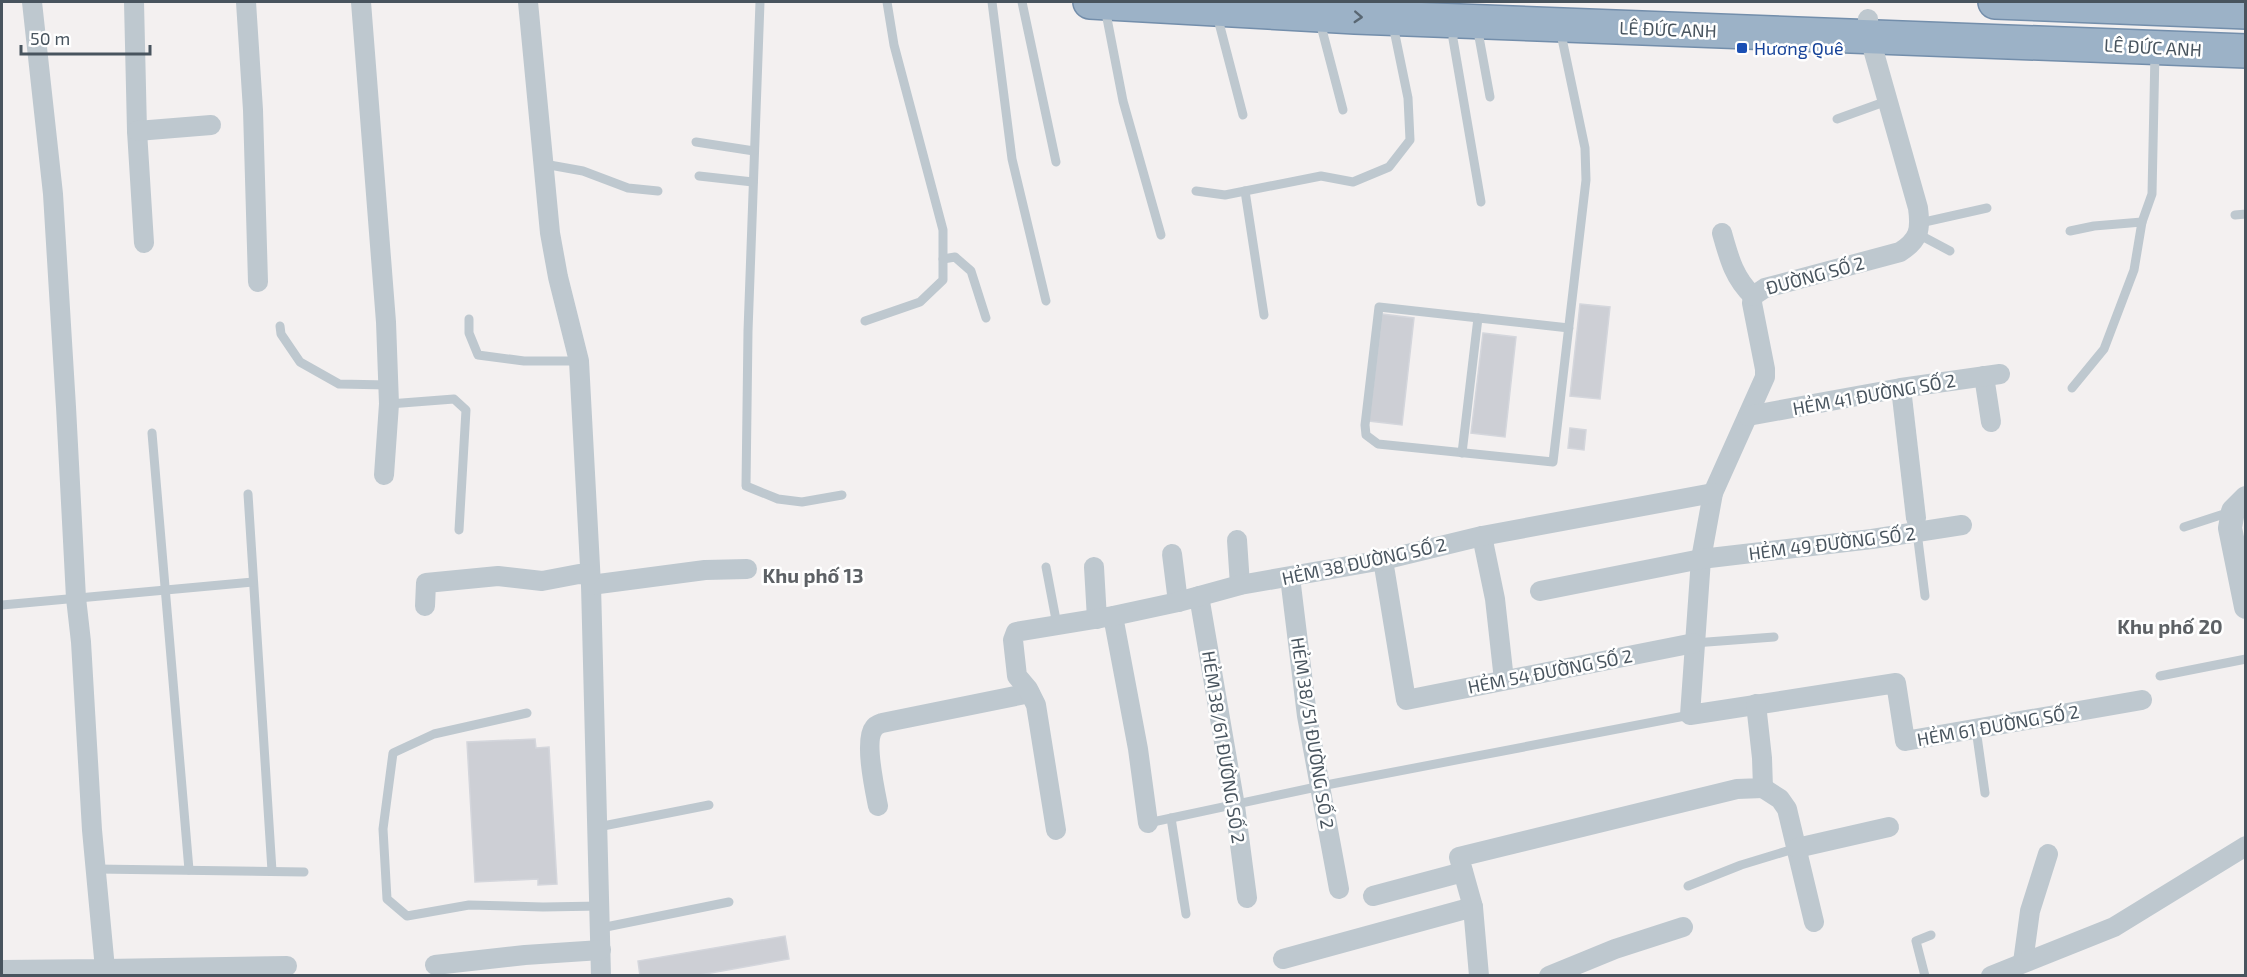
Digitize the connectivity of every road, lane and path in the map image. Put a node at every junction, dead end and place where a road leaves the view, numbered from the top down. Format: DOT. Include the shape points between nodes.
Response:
graph roads {
  1 [pos="32,2"];
  2 [pos="134,2"];
  3 [pos="246,2"];
  4 [pos="361,2"];
  5 [pos="528,2"];
  6 [pos="759,2"];
  7 [pos="886,2"];
  8 [pos="992,2"];
  9 [pos="1022,2"];
  10 [pos="1090,2"];
  11 [pos="1104,2"];
  12 [pos="1504,2"];
  13 [pos="1995,2"];
  14 [pos="1216,8"];
  15 [pos="2246,12"];
  16 [pos="1318,14"];
  17 [pos="1392,18"];
  18 [pos="1465,21"];
  19 [pos="1559,25"];
  20 [pos="1869,27"];
  21 [pos="2246,38"];
  22 [pos="2155,48"];
  23 [pos="2246,51"];
  24 [pos="1490,97"];
  25 [pos="1887,101"];
  26 [pos="1343,110"];
  27 [pos="1243,115"];
  28 [pos="1837,119"];
  29 [pos="212,125"];
  30 [pos="137,131"];
  31 [pos="696,142"];
  32 [pos="754,151"];
  33 [pos="1056,162"];
  34 [pos="544,164"];
  35 [pos="699,176"];
  36 [pos="753,182"];
  37 [pos="658,191"];
  38 [pos="1196,191"];
  39 [pos="1245,191"];
  40 [pos="1481,201"];
  41 [pos="1987,208"];
  42 [pos="2246,214"];
  43 [pos="2235,215"];
  44 [pos="2142,222"];
  45 [pos="1919,228"];
  46 [pos="2070,231"];
  47 [pos="1722,233"];
  48 [pos="1161,235"];
  49 [pos="144,243"];
  50 [pos="1950,250"];
  51 [pos="943,259"];
  52 [pos="258,282"];
  53 [pos="1753,296"];
  54 [pos="1046,302"];
  55 [pos="1264,315"];
  56 [pos="986,318"];
  57 [pos="1478,318"];
  58 [pos="469,319"];
  59 [pos="864,321"];
  60 [pos="280,326"];
  61 [pos="1569,328"];
  62 [pos="579,361"];
  63 [pos="1900,388"];
  64 [pos="2072,388"];
  65 [pos="388,394"];
  66 [pos="1749,416"];
  67 [pos="1991,422"];
  68 [pos="152,433"];
  69 [pos="1462,453"];
  70 [pos="384,475"];
  71 [pos="1713,493"];
  72 [pos="248,494"];
  73 [pos="842,495"];
  74 [pos="2239,504"];
  75 [pos="1917,525"];
  76 [pos="1962,525"];
  77 [pos="2184,527"];
  78 [pos="459,530"];
  79 [pos="1482,536"];
  80 [pos="1237,540"];
  81 [pos="1172,554"];
  82 [pos="1701,559"];
  83 [pos="1383,560"];
  84 [pos="1046,567"];
  85 [pos="1094,567"];
  86 [pos="747,569"];
  87 [pos="1290,578"];
  88 [pos="590,580"];
  89 [pos="253,582"];
  90 [pos="1240,585"];
  91 [pos="165,591"];
  92 [pos="1540,591"];
  93 [pos="1199,596"];
  94 [pos="1925,596"];
  95 [pos="76,598"];
  96 [pos="1178,602"];
  97 [pos="2,605"];
  98 [pos="425,606"];
  99 [pos="2246,607"];
  100 [pos="1105,617"];
  101 [pos="1057,625"];
  102 [pos="1774,637"];
  103 [pos="1694,643"];
  104 [pos="2246,659"];
  105 [pos="2160,676"];
  106 [pos="1504,680"];
  107 [pos="1030,693"];
  108 [pos="2142,700"];
  109 [pos="1756,704"];
  110 [pos="527,713"];
  111 [pos="1690,715"];
  112 [pos="1976,729"];
  113 [pos="1321,786"];
  114 [pos="1763,788"];
  115 [pos="1985,793"];
  116 [pos="709,805"];
  117 [pos="878,806"];
  118 [pos="1235,806"];
  119 [pos="1171,818"];
  120 [pos="1148,823"];
  121 [pos="598,827"];
  122 [pos="1888,827"];
  123 [pos="1056,830"];
  124 [pos="2246,846"];
  125 [pos="1797,848"];
  126 [pos="2048,854"];
  127 [pos="96,870"];
  128 [pos="189,870"];
  129 [pos="272,871"];
  130 [pos="304,872"];
  131 [pos="1463,872"];
  132 [pos="1688,886"];
  133 [pos="1339,889"];
  134 [pos="1373,896"];
  135 [pos="1247,898"];
  136 [pos="729,902"];
  137 [pos="601,906"];
  138 [pos="1473,907"];
  139 [pos="1186,914"];
  140 [pos="1814,922"];
  141 [pos="601,927"];
  142 [pos="1683,927"];
  143 [pos="1930,935"];
  144 [pos="601,950"];
  145 [pos="1283,959"];
  146 [pos="2023,962"];
  147 [pos="435,965"];
  148 [pos="286,966"];
  149 [pos="105,969"];
  150 [pos="2,970"];
  151 [pos="601,975"];
  152 [pos="1479,975"];
  153 [pos="1549,975"];
  154 [pos="1925,975"];
  155 [pos="1991,975"];
  1 -- 95 [label="street" via="53,194"];
  2 -- 30 [label="street"];
  3 -- 52 [label="street"];
  4 -- 65 [label="street"];
  5 -- 34 [label="street"];
  6 -- 32 [label="lane"];
  7 -- 51 [label="lane" via="943,230"];
  8 -- 54 [label="lane" via="1012,159"];
  9 -- 33 [label="lane"];
  10 -- 11 [label="highway, LÊ ĐỨC ANH"];
  11 -- 14 [label="highway, LÊ ĐỨC ANH"];
  11 -- 48 [label="lane" via="1123,101"];
  12 -- 20 [label="highway, LÊ ĐỨC ANH"];
  13 -- 15 [label="highway, LÊ ĐỨC ANH"];
  14 -- 16 [label="highway, LÊ ĐỨC ANH"];
  14 -- 27 [label="lane"];
  16 -- 17 [label="highway, LÊ ĐỨC ANH, one-way"];
  16 -- 26 [label="lane"];
  17 -- 18 [label="highway, LÊ ĐỨC ANH"];
  17 -- 39 [label="lane" via="1408,98 1410,140 1389,167 1353,182 1321,176"];
  18 -- 19 [label="highway, LÊ ĐỨC ANH"];
  18 -- 24 [label="lane"];
  18 -- 40 [label="lane" via="1453,39"];
  19 -- 20 [label="highway, LÊ ĐỨC ANH"];
  19 -- 61 [label="lane" via="1586,165"];
  20 -- 21 [label="highway, LÊ ĐỨC ANH"];
  20 -- 22 [label="highway, LÊ ĐỨC ANH"];
  20 -- 25 [label="street"];
  22 -- 23 [label="highway, LÊ ĐỨC ANH"];
  22 -- 44 [label="lane" via="2152,194"];
  25 -- 28 [label="lane"];
  25 -- 45 [label="street" via="1918,208"];
  29 -- 30 [label="street"];
  30 -- 49 [label="street"];
  31 -- 32 [label="lane"];
  32 -- 36 [label="lane"];
  34 -- 37 [label="lane" via="583,171 628,188"];
  34 -- 62 [label="street" via="550,233"];
  35 -- 36 [label="lane"];
  36 -- 73 [label="lane" via="746,486 778,499 802,502"];
  38 -- 39 [label="lane" via="1225,195"];
  39 -- 55 [label="lane"];
  41 -- 45 [label="lane"];
  42 -- 43 [label="lane"];
  44 -- 46 [label="lane"];
  44 -- 64 [label="lane" via="2134,270 2104,349"];
  45 -- 50 [label="lane"];
  45 -- 53 [label="street, ĐƯỜNG SỐ 2" via="1911,245 1899,252 1764,288"];
  47 -- 53 [label="street" via="1733,270"];
  51 -- 56 [label="lane" via="955,257 972,271"];
  51 -- 59 [label="lane" via="943,280 920,302"];
  53 -- 66 [label="street, ĐƯỜNG SỐ 2" via="1765,377"];
  57 -- 61 [label="lane"];
  57 -- 69 [label="lane"];
  57 -- 69 [label="lane" via="1379,307 1366,413 1365,430 1373,442"];
  58 -- 62 [label="lane" via="469,333 478,355 524,361"];
  60 -- 65 [label="lane" via="281,334 300,362 339,384"];
  61 -- 69 [label="lane" via="1553,462"];
  62 -- 88 [label="street"];
  63 -- 66 [label="street, HẺM 41 ĐƯỜNG SỐ 2"];
  63 -- 67 [label="street, HẺM 41 ĐƯỜNG SỐ 2" via="1992,375"];
  63 -- 75 [label="street"];
  65 -- 70 [label="street"];
  65 -- 78 [label="lane" via="454,399 466,410"];
  66 -- 71 [label="street, ĐƯỜNG SỐ 2"];
  68 -- 91 [label="lane"];
  71 -- 79 [label="street, HẺM 38 ĐƯỜNG SỐ 2"];
  71 -- 82 [label="street, ĐƯỜNG SỐ 2"];
  72 -- 89 [label="lane"];
  74 -- 77 [label="lane"];
  74 -- 99 [label="street" via="2230,528"];
  75 -- 76 [label="street, HẺM 49 ĐƯỜNG SỐ 2"];
  75 -- 82 [label="street, HẺM 49 ĐƯỜNG SỐ 2"];
  75 -- 94 [label="lane"];
  79 -- 83 [label="street, HẺM 38 ĐƯỜNG SỐ 2"];
  79 -- 106 [label="street" via="1495,599"];
  80 -- 90 [label="street"];
  81 -- 96 [label="street"];
  82 -- 92 [label="street, HẺM 49 ĐƯỜNG SỐ 2"];
  82 -- 103 [label="street, ĐƯỜNG SỐ 2"];
  83 -- 87 [label="street, HẺM 38 ĐƯỜNG SỐ 2"];
  83 -- 106 [label="street, HẺM 54 ĐƯỜNG SỐ 2" via="1406,700"];
  84 -- 101 [label="lane"];
  85 -- 100 [label="street"];
  86 -- 88 [label="street"];
  87 -- 90 [label="street, HẺM 38 ĐƯỜNG SỐ 2"];
  87 -- 113 [label="street, HẺM 38/51 ĐƯỜNG SỐ 2" via="1307,716"];
  88 -- 98 [label="street" via="579,574 542,581 498,576 426,583"];
  88 -- 121 [label="street"];
  89 -- 91 [label="lane"];
  89 -- 129 [label="lane"];
  90 -- 93 [label="street, HẺM 38 ĐƯỜNG SỐ 2"];
  91 -- 95 [label="lane"];
  91 -- 128 [label="lane"];
  93 -- 96 [label="street, HẺM 38 ĐƯỜNG SỐ 2"];
  93 -- 118 [label="street, HẺM 38/61 ĐƯỜNG SỐ 2"];
  95 -- 97 [label="lane"];
  95 -- 127 [label="street"];
  96 -- 100 [label="street, HẺM 38 ĐƯỜNG SỐ 2"];
  100 -- 101 [label="street, HẺM 38 ĐƯỜNG SỐ 2"];
  100 -- 120 [label="street" via="1138,749"];
  101 -- 107 [label="street, HẺM 38 ĐƯỜNG SỐ 2" via="1016,632 1013,640 1017,676"];
  102 -- 103 [label="lane"];
  103 -- 106 [label="street, HẺM 54 ĐƯỜNG SỐ 2"];
  103 -- 111 [label="street, ĐƯỜNG SỐ 2"];
  104 -- 105 [label="lane"];
  107 -- 117 [label="street" via="874,727 871,755"];
  107 -- 123 [label="street" via="1036,705"];
  108 -- 112 [label="street, HẺM 61 ĐƯỜNG SỐ 2"];
  109 -- 111 [label="street, HẺM 61 ĐƯỜNG SỐ 2"];
  109 -- 112 [label="street, HẺM 61 ĐƯỜNG SỐ 2" via="1896,682 1905,741"];
  109 -- 114 [label="street"];
  110 -- 137 [label="lane" via="434,734 393,753 383,829 387,899 407,916 469,905"];
  111 -- 113 [label="lane"];
  112 -- 115 [label="lane"];
  113 -- 118 [label="lane"];
  113 -- 133 [label="street, HẺM 38/51 ĐƯỜNG SỐ 2"];
  114 -- 125 [label="street" via="1787,809"];
  114 -- 131 [label="street" via="1737,789 1459,857"];
  116 -- 121 [label="lane"];
  118 -- 119 [label="lane"];
  118 -- 135 [label="street, HẺM 38/61 ĐƯỜNG SỐ 2"];
  119 -- 120 [label="lane"];
  119 -- 139 [label="lane"];
  121 -- 137 [label="street"];
  122 -- 125 [label="street"];
  124 -- 146 [label="street" via="2114,927"];
  125 -- 132 [label="lane"];
  125 -- 140 [label="street"];
  126 -- 146 [label="street" via="2030,911"];
  127 -- 128 [label="lane"];
  127 -- 149 [label="street"];
  128 -- 129 [label="lane"];
  129 -- 130 [label="lane"];
  131 -- 134 [label="street"];
  131 -- 138 [label="street"];
  136 -- 141 [label="lane"];
  137 -- 141 [label="street"];
  138 -- 145 [label="street"];
  138 -- 152 [label="street"];
  141 -- 144 [label="street"];
  142 -- 153 [label="street"];
  143 -- 154 [label="lane" via="1916,941"];
  144 -- 147 [label="street"];
  144 -- 151 [label="street"];
  146 -- 155 [label="street"];
  148 -- 149 [label="street"];
  149 -- 150 [label="street"];
}
